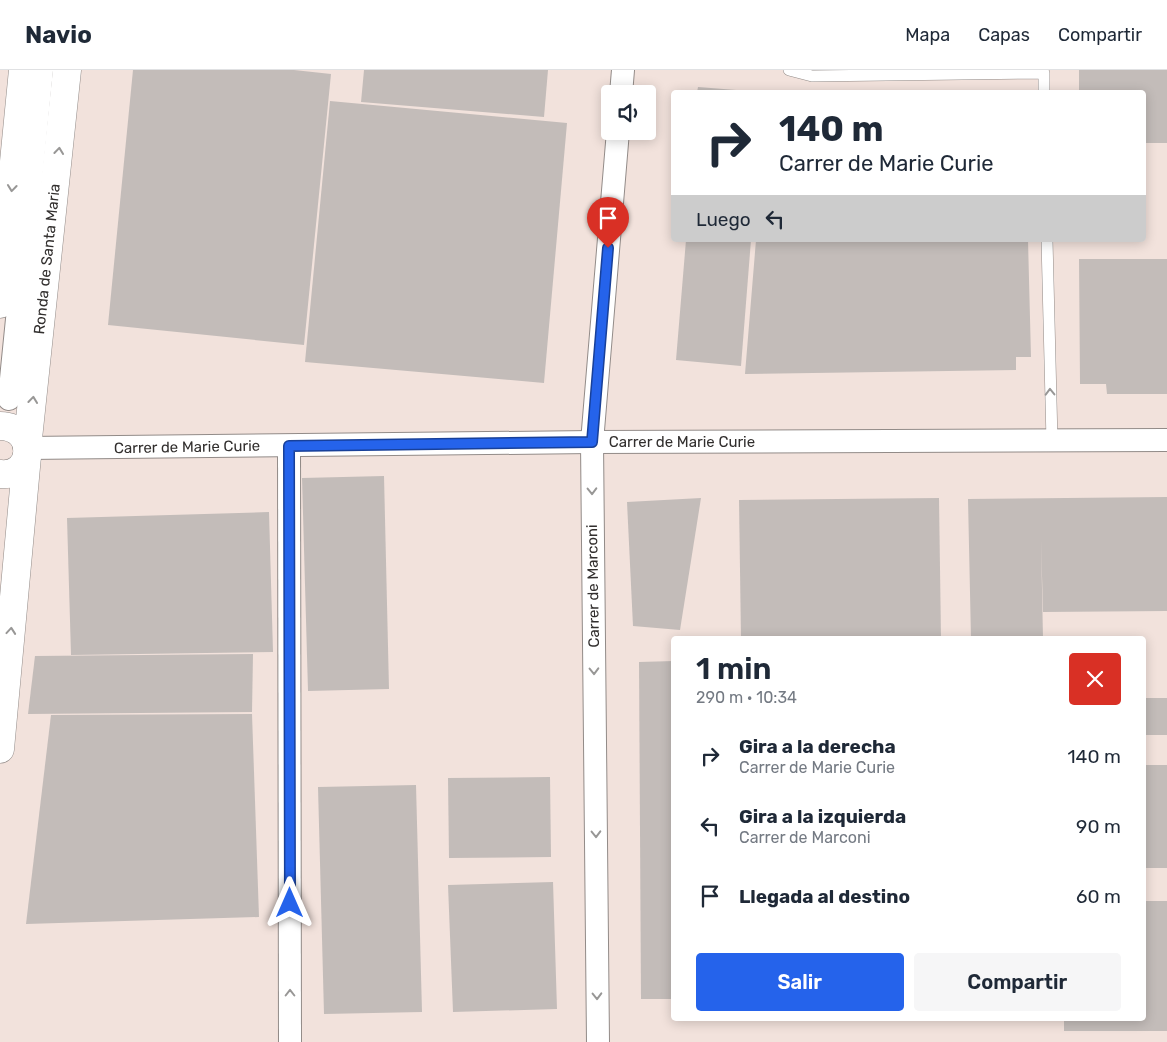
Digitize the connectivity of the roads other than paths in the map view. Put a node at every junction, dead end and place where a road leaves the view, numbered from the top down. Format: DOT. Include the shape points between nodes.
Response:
graph roads {
  1 [pos="23,70"];
  2 [pos="42,70"];
  3 [pos="67,70"];
  4 [pos="623,70"];
  5 [pos="788,70"];
  6 [pos="622,85"];
  7 [pos="1044,90"];
  8 [pos="617,140"];
  9 [pos="1047,242"];
  10 [pos="0,304"];
  11 [pos="9,399"];
  12 [pos="0,426"];
  13 [pos="1167,440"];
  14 [pos="1052,441"];
  15 [pos="592,442"];
  16 [pos="289,446"];
  17 [pos="27,452"];
  18 [pos="0,474"];
  19 [pos="0,749"];
  20 [pos="290,1042"];
  21 [pos="598,1042"];
  1 -- 10 [label="street, one-way"];
  2 -- 11 [label="street"];
  17 -- 3 [label="street, Ronda de Santa Maria, one-way"];
  4 -- 6 [label="street"];
  5 -- 7 [label="lane" via="812,76 1044,73"];
  8 -- 15 [label="street, Carrer de Marconi"];
  14 -- 9 [label="lane, one-way"];
  12 -- 17 [label="street" via="16,429 22,434"];
  13 -- 14 [label="street, Carrer de Marie Curie"];
  14 -- 15 [label="street, Carrer de Marie Curie"];
  15 -- 16 [label="street, Carrer de Marie Curie"];
  15 -- 21 [label="street, Carrer de Marconi, one-way"];
  16 -- 17 [label="street, Carrer de Marie Curie"];
  20 -- 16 [label="street, one-way"];
  17 -- 18 [label="street" via="19,469"];
  19 -- 17 [label="street, Ronda de Santa Maria, one-way"];
}
